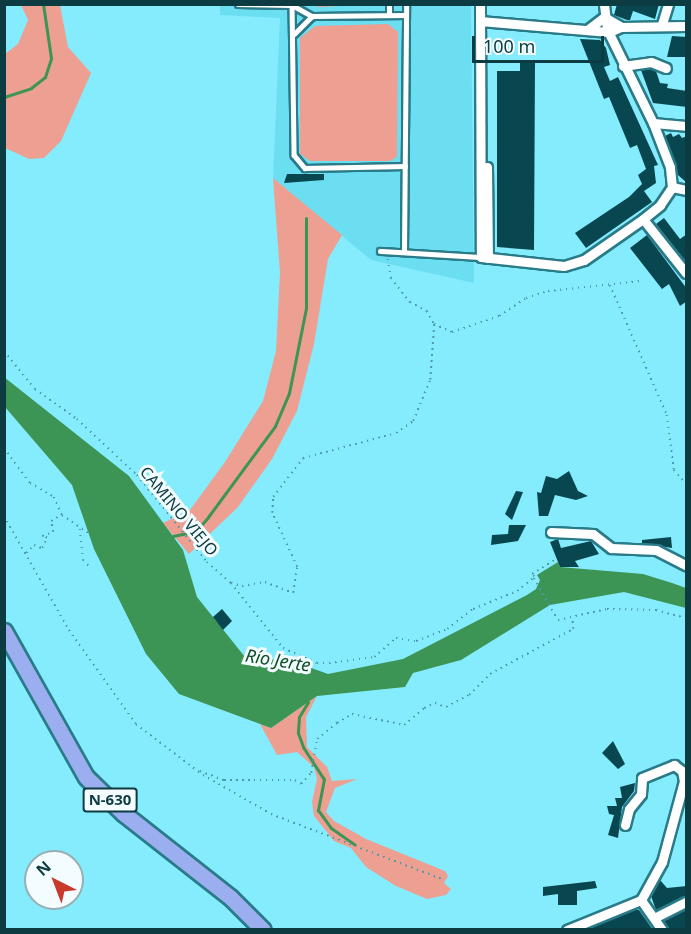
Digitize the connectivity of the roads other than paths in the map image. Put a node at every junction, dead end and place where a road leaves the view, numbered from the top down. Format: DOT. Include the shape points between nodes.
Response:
graph roads {
  1 [pos="238,4"];
  2 [pos="389,4"];
  3 [pos="406,4"];
  4 [pos="480,4"];
  5 [pos="485,4"];
  6 [pos="604,4"];
  7 [pos="668,4"];
  8 [pos="292,5"];
  9 [pos="389,15"];
  10 [pos="406,15"];
  11 [pos="312,16"];
  12 [pos="604,17"];
  13 [pos="483,21"];
  14 [pos="662,24"];
  15 [pos="687,26"];
  16 [pos="621,27"];
  17 [pos="586,30"];
  18 [pos="609,32"];
  19 [pos="294,34"];
  20 [pos="623,66"];
  21 [pos="666,68"];
  22 [pos="654,123"];
  23 [pos="687,126"];
  24 [pos="405,166"];
  25 [pos="672,187"];
  26 [pos="687,190"];
  27 [pos="643,219"];
  28 [pos="380,251"];
  29 [pos="404,252"];
  30 [pos="485,258"];
  31 [pos="687,273"];
  32 [pos="551,532"];
  33 [pos="687,565"];
  34 [pos="4,631"];
  35 [pos="626,825"];
  36 [pos="641,900"];
  37 [pos="687,902"];
  38 [pos="654,918"];
  39 [pos="585,926"];
  40 [pos="263,930"];
  41 [pos="567,930"];
  42 [pos="662,930"];
  1 -- 8 [label="lane"];
  2 -- 9 [label="lane"];
  3 -- 10 [label="lane"];
  4 -- 13 [label="street"];
  5 -- 13 [label="street"];
  6 -- 12 [label="street"];
  7 -- 14 [label="street"];
  8 -- 11 [label="lane"];
  8 -- 19 [label="lane"];
  9 -- 10 [label="lane"];
  9 -- 11 [label="lane"];
  10 -- 24 [label="lane"];
  11 -- 19 [label="lane"];
  12 -- 16 [label="street"];
  12 -- 17 [label="street"];
  12 -- 18 [label="street"];
  13 -- 17 [label="street"];
  13 -- 30 [label="street"];
  14 -- 15 [label="street"];
  14 -- 16 [label="street"];
  16 -- 18 [label="street"];
  17 -- 18 [label="street"];
  18 -- 20 [label="street"];
  19 -- 24 [label="lane" via="294,155 305,168"];
  20 -- 21 [label="street" via="651,62"];
  20 -- 22 [label="street"];
  22 -- 23 [label="street"];
  22 -- 25 [label="street" via="670,167"];
  24 -- 29 [label="lane"];
  25 -- 26 [label="street"];
  25 -- 27 [label="street" via="660,205"];
  27 -- 30 [label="street" via="572,264"];
  27 -- 31 [label="street"];
  28 -- 29 [label="lane"];
  29 -- 30 [label="lane"];
  32 -- 33 [label="street" via="593,534 611,548 656,550"];
  34 -- 40 [label="highway, N-630" via="86,777 123,813 231,898"];
  35 -- 36 [label="street" via="629,809 640,794 642,778 674,765 682,771 684,781 662,862"];
  36 -- 38 [label="street"];
  36 -- 39 [label="street"];
  37 -- 38 [label="street"];
  38 -- 42 [label="street"];
  39 -- 41 [label="street"];
}
